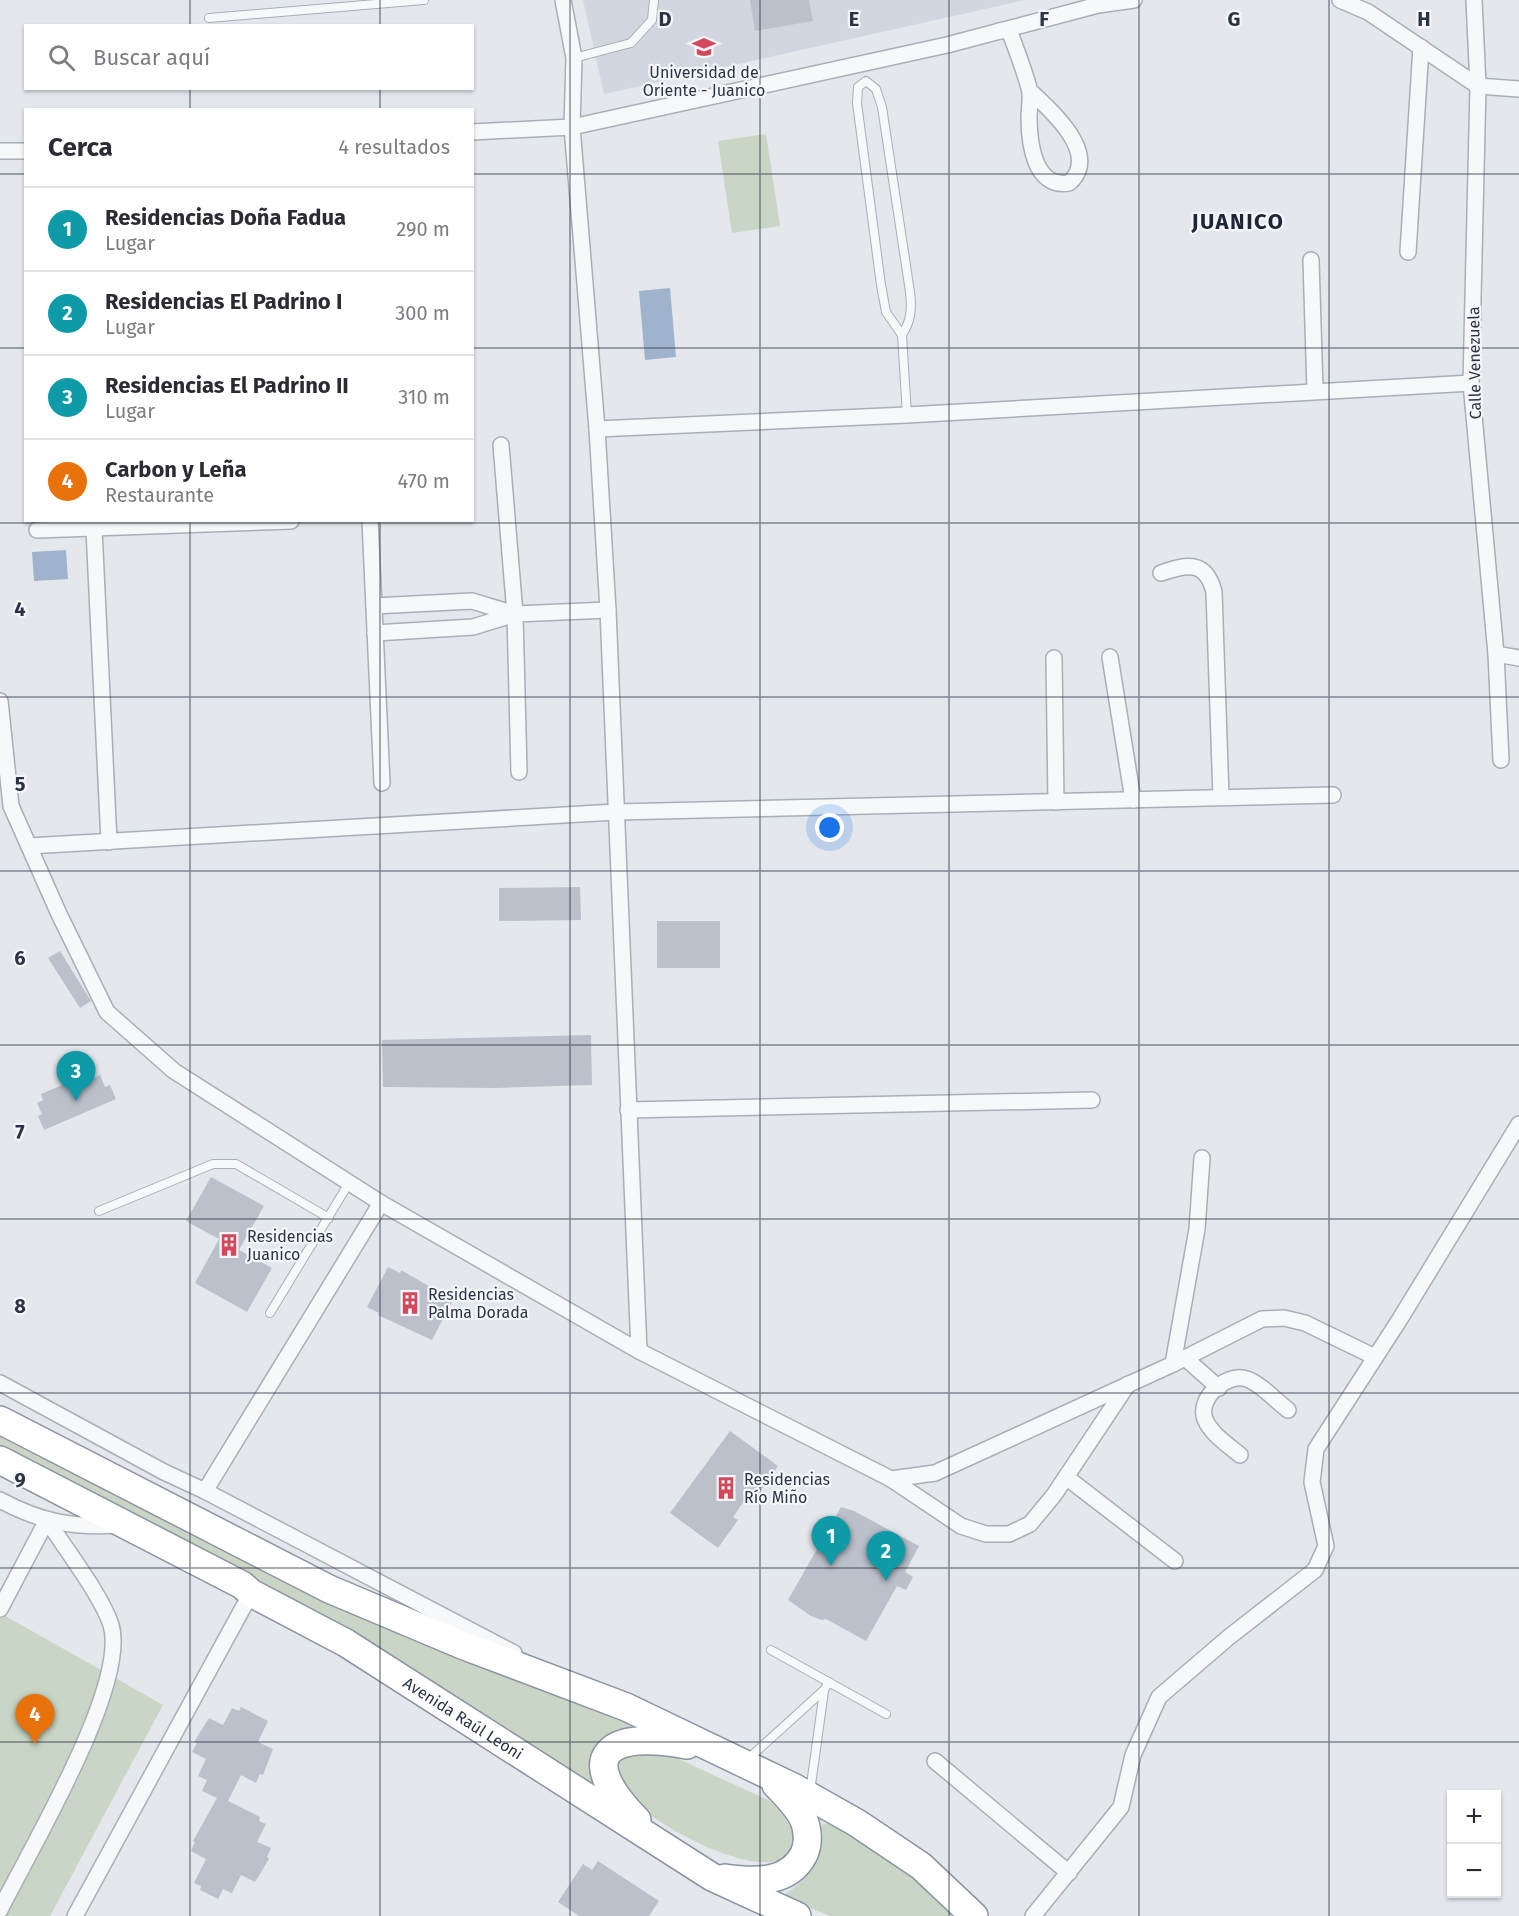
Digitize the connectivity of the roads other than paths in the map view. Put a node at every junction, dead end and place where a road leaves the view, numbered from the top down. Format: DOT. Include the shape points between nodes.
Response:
graph roads {
  1 [pos="424,0"];
  2 [pos="563,0"];
  3 [pos="654,0"];
  4 [pos="1134,0"];
  5 [pos="1340,0"];
  6 [pos="1474,0"];
  7 [pos="209,18"];
  8 [pos="999,31"];
  9 [pos="1421,47"];
  10 [pos="574,58"];
  11 [pos="1478,86"];
  12 [pos="1519,89"];
  13 [pos="1030,91"];
  14 [pos="572,127"];
  15 [pos="474,132"];
  16 [pos="0,151"];
  17 [pos="24,151"];
  18 [pos="1408,252"];
  19 [pos="1311,260"];
  20 [pos="902,335"];
  21 [pos="1471,383"];
  22 [pos="1315,391"];
  23 [pos="907,415"];
  24 [pos="597,429"];
  25 [pos="501,445"];
  26 [pos="266,522"];
  27 [pos="370,522"];
  28 [pos="94,529"];
  29 [pos="38,531"];
  30 [pos="1161,573"];
  31 [pos="374,606"];
  32 [pos="608,610"];
  33 [pos="515,614"];
  34 [pos="375,633"];
  35 [pos="1496,654"];
  36 [pos="1110,657"];
  37 [pos="1054,658"];
  38 [pos="1519,658"];
  39 [pos="0,701"];
  40 [pos="1501,760"];
  41 [pos="519,772"];
  42 [pos="382,783"];
  43 [pos="1333,795"];
  44 [pos="1221,797"];
  45 [pos="1133,800"];
  46 [pos="1056,802"];
  47 [pos="616,812"];
  48 [pos="109,842"];
  49 [pos="29,846"];
  50 [pos="1092,1100"];
  51 [pos="628,1110"];
  52 [pos="1519,1124"];
  53 [pos="1202,1158"];
  54 [pos="349,1183"];
  55 [pos="381,1203"];
  56 [pos="99,1211"];
  57 [pos="329,1218"];
  58 [pos="270,1313"];
  59 [pos="639,1351"];
  60 [pos="1375,1357"];
  61 [pos="1179,1361"];
  62 [pos="0,1383"];
  63 [pos="1128,1384"];
  64 [pos="1219,1388"];
  65 [pos="1288,1410"];
  66 [pos="0,1420"];
  67 [pos="1240,1455"];
  68 [pos="0,1460"];
  69 [pos="1066,1478"];
  70 [pos="891,1479"];
  71 [pos="205,1491"];
  72 [pos="0,1500"];
  73 [pos="47,1520"];
  74 [pos="126,1525"];
  75 [pos="1175,1561"];
  76 [pos="251,1593"];
  77 [pos="0,1609"];
  78 [pos="771,1650"];
  79 [pos="549,1677"];
  80 [pos="829,1682"];
  81 [pos="824,1690"];
  82 [pos="886,1714"];
  83 [pos="935,1761"];
  84 [pos="744,1763"];
  85 [pos="809,1796"];
  86 [pos="662,1846"];
  87 [pos="1070,1873"];
  88 [pos="712,1877"];
  89 [pos="4,1891"];
  90 [pos="0,1910"];
  91 [pos="75,1916"];
  92 [pos="796,1916"];
  93 [pos="974,1916"];
  94 [pos="1033,1916"];
  1 -- 7 [label="lane"];
  2 -- 10 [label="street"];
  3 -- 10 [label="lane" via="652,20 631,43"];
  4 -- 8 [label="street" via="1098,5"];
  5 -- 9 [label="street" via="1368,12"];
  6 -- 11 [label="street, Calle Venezuela"];
  8 -- 13 [label="street" via="1010,30"];
  8 -- 14 [label="street"];
  9 -- 11 [label="street"];
  9 -- 18 [label="street"];
  10 -- 14 [label="street"];
  11 -- 12 [label="street"];
  11 -- 21 [label="street, Calle Venezuela"];
  13 -- 13 [label="street" via="1033,149 1041,172 1051,182 1069,183 1078,169 1076,146 1058,116"];
  14 -- 15 [label="street"];
  14 -- 24 [label="street"];
  16 -- 17 [label="street"];
  19 -- 22 [label="street"];
  20 -- 20 [label="lane" via="886,312 881,285 857,103 858,87 866,81 876,89 882,107 910,292 909,324"];
  20 -- 23 [label="lane"];
  21 -- 22 [label="street"];
  21 -- 35 [label="street, Calle Venezuela"];
  22 -- 23 [label="street"];
  23 -- 24 [label="street"];
  24 -- 32 [label="street"];
  25 -- 33 [label="street"];
  26 -- 28 [label="street"];
  27 -- 31 [label="street"];
  28 -- 29 [label="street"];
  28 -- 48 [label="street"];
  30 -- 44 [label="street" via="1193,566 1203,571 1213,586"];
  31 -- 33 [label="street" via="472,602"];
  31 -- 34 [label="street"];
  32 -- 33 [label="street"];
  32 -- 47 [label="street"];
  33 -- 34 [label="street" via="473,627"];
  33 -- 41 [label="street"];
  34 -- 42 [label="street"];
  35 -- 38 [label="street"];
  35 -- 40 [label="street, Calle Venezuela"];
  36 -- 45 [label="street"];
  37 -- 46 [label="street"];
  39 -- 49 [label="street" via="11,806"];
  43 -- 44 [label="street"];
  44 -- 45 [label="street"];
  45 -- 46 [label="street"];
  46 -- 47 [label="street"];
  47 -- 48 [label="street"];
  47 -- 51 [label="street"];
  48 -- 49 [label="street"];
  49 -- 54 [label="street" via="107,1012 174,1071"];
  50 -- 51 [label="street"];
  51 -- 59 [label="street"];
  52 -- 60 [label="street"];
  53 -- 61 [label="street" via="1197,1229"];
  54 -- 55 [label="street"];
  54 -- 57 [label="lane"];
  55 -- 59 [label="street"];
  55 -- 71 [label="street"];
  56 -- 57 [label="lane" via="213,1164 226,1163 236,1164"];
  57 -- 58 [label="lane"];
  59 -- 70 [label="street"];
  60 -- 61 [label="street" via="1305,1323 1284,1318 1262,1319"];
  60 -- 87 [label="street" via="1316,1449 1312,1482 1326,1546 1315,1570 1159,1697 1133,1755 1120,1808"];
  61 -- 63 [label="street"];
  61 -- 64 [label="street"];
  62 -- 71 [label="street"];
  63 -- 69 [label="street"];
  63 -- 70 [label="street" via="935,1473"];
  64 -- 65 [label="street" via="1231,1379 1249,1380"];
  64 -- 67 [label="street" via="1208,1396 1205,1418 1213,1431"];
  66 -- 79 [label="highway" via="330,1589"];
  68 -- 74 [label="highway, Avenida Raúl Leoni"];
  69 -- 70 [label="street" via="1030,1524 1009,1534 986,1534 961,1526"];
  69 -- 75 [label="street"];
  71 -- 79 [label="street" via="508,1650"];
  72 -- 73 [label="street, Avenida Raúl Leoni"];
  73 -- 74 [label="street, Avenida Raúl Leoni" via="69,1526"];
  73 -- 77 [label="street"];
  73 -- 89 [label="street" via="110,1623 114,1653 98,1716"];
  74 -- 76 [label="highway, Avenida Raúl Leoni"];
  76 -- 86 [label="highway, Avenida Raúl Leoni" via="346,1643"];
  76 -- 91 [label="street"];
  78 -- 80 [label="lane"];
  79 -- 84 [label="highway" via="626,1707"];
  80 -- 81 [label="lane"];
  80 -- 82 [label="lane"];
  81 -- 84 [label="lane"];
  81 -- 85 [label="lane"];
  83 -- 87 [label="street"];
  84 -- 85 [label="highway"];
  84 -- 86 [label="highway" via="649,1739 626,1741 612,1748 605,1769 609,1786"];
  84 -- 88 [label="highway" via="804,1819 807,1847 795,1867 771,1879"];
  85 -- 93 [label="highway" via="921,1866"];
  86 -- 88 [label="highway, Avenida Raúl Leoni"];
  87 -- 94 [label="street"];
  88 -- 92 [label="highway, Avenida Raúl Leoni"];
  89 -- 90 [label="street"];
}
